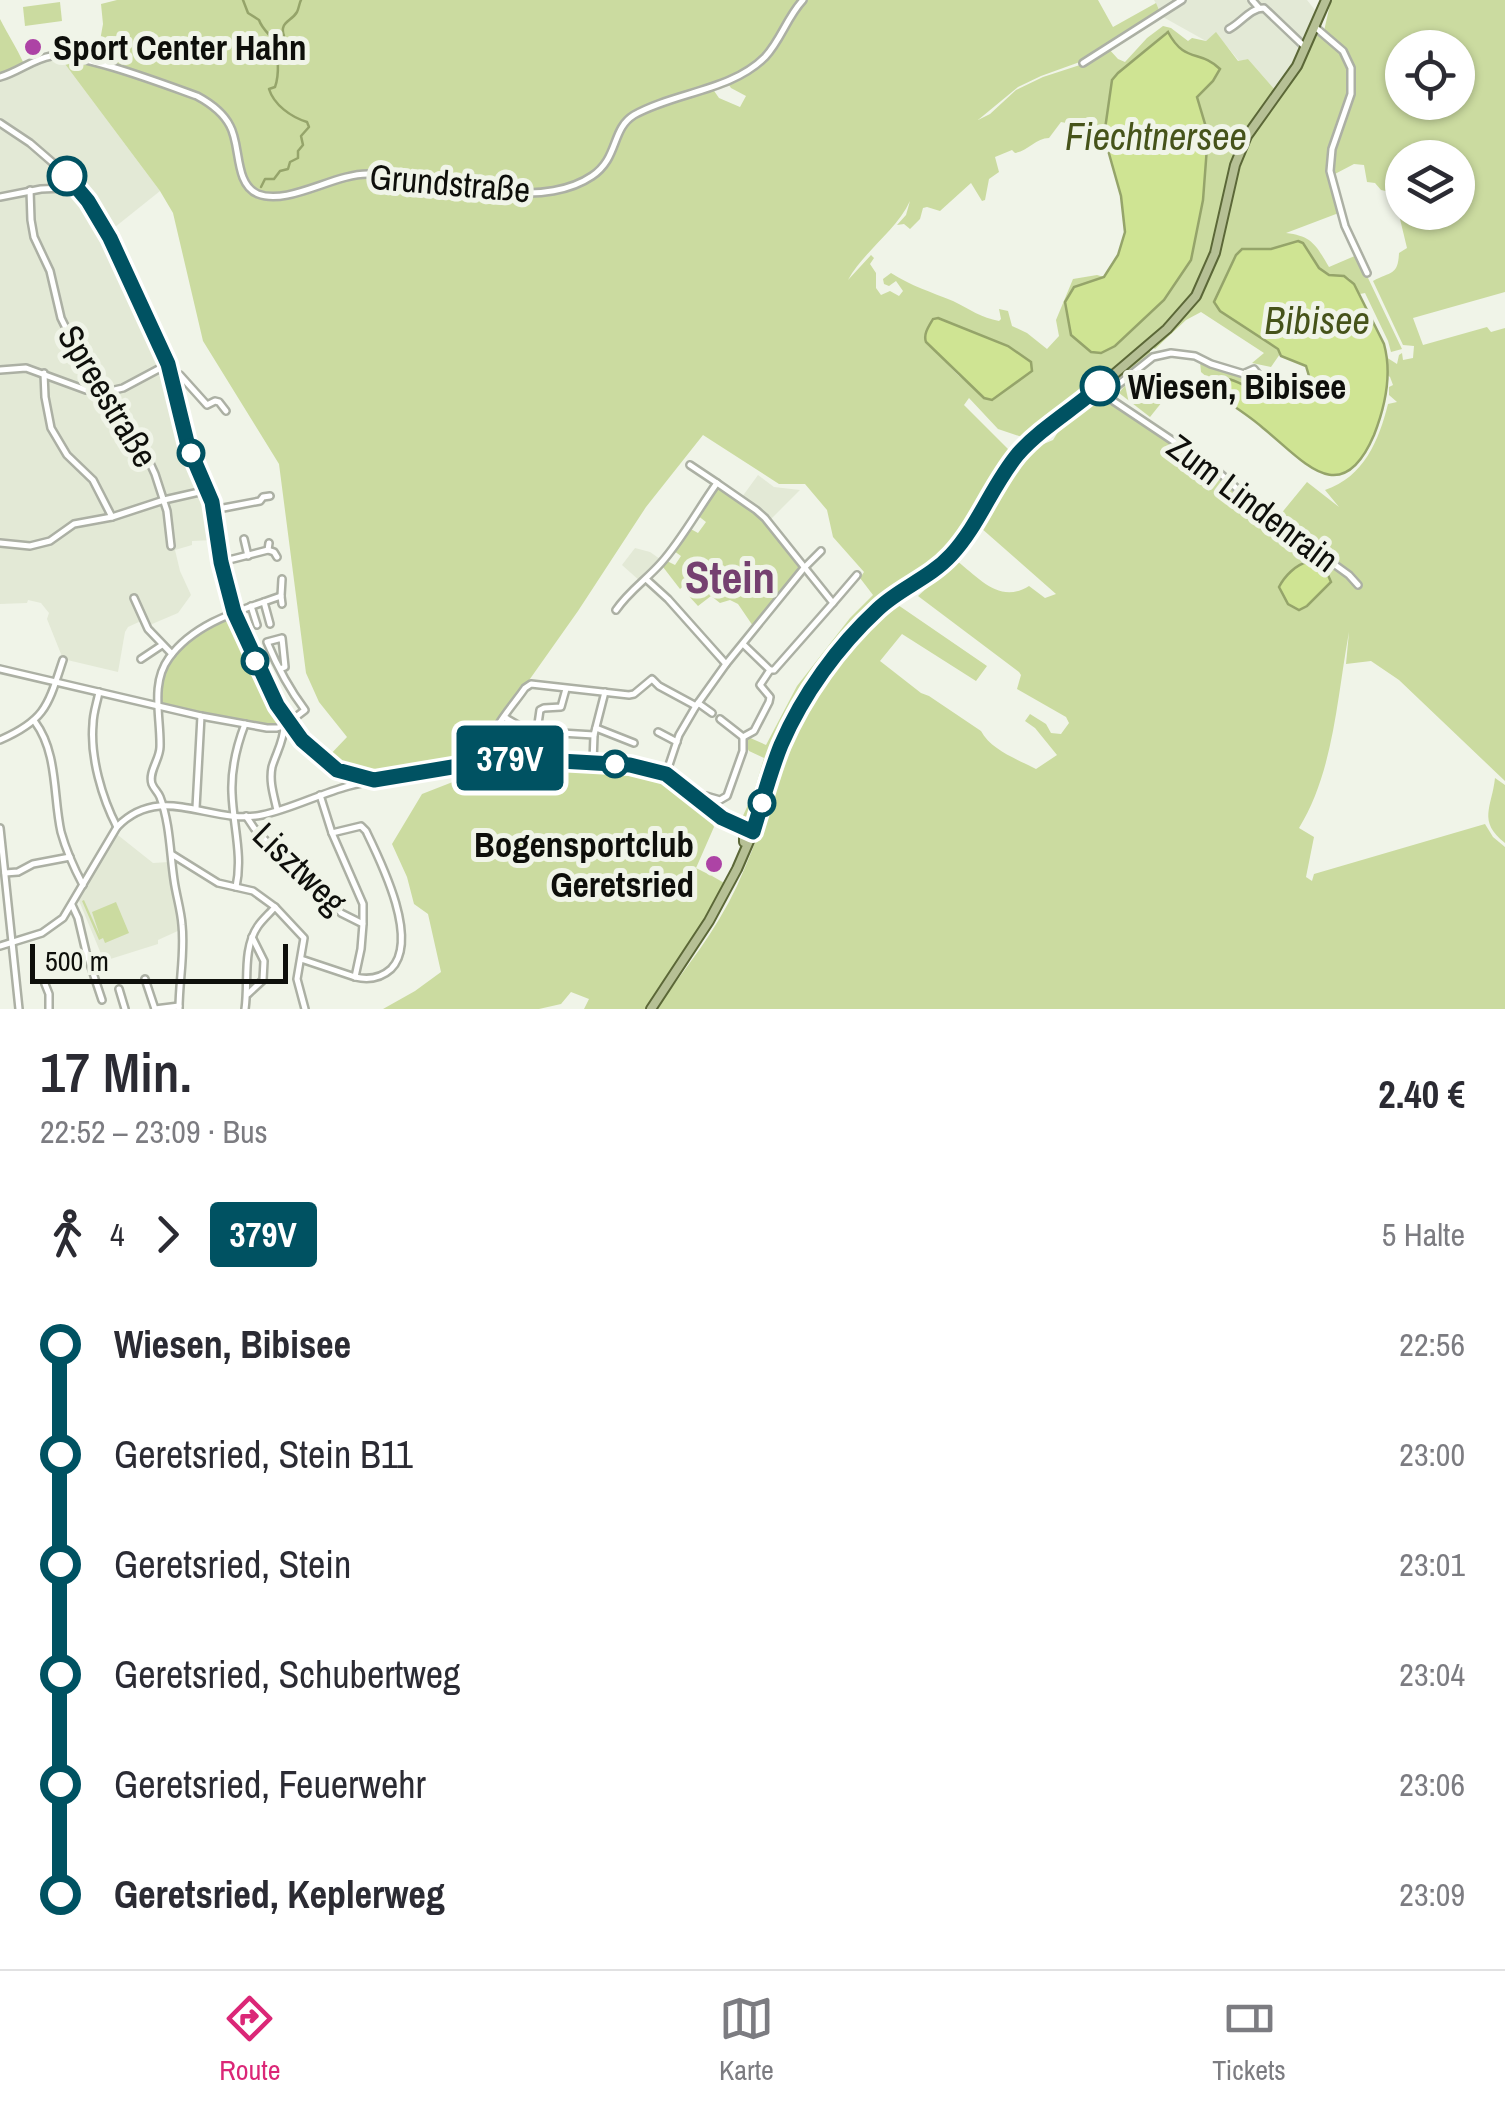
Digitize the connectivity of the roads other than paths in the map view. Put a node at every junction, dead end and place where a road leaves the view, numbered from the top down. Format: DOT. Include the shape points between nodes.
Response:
graph roads {
  1 [pos="803,0"];
  2 [pos="1182,0"];
  3 [pos="1252,0"];
  4 [pos="1326,0"];
  5 [pos="1259,8"];
  6 [pos="1316,27"];
  7 [pos="1229,29"];
  8 [pos="1306,48"];
  9 [pos="1083,63"];
  10 [pos="0,76"];
  11 [pos="0,123"];
  12 [pos="74,184"];
  13 [pos="30,190"];
  14 [pos="0,197"];
  15 [pos="1368,273"];
  16 [pos="1148,344"];
  17 [pos="1156,356"];
  18 [pos="168,364"];
  19 [pos="0,367"];
  20 [pos="44,373"];
  21 [pos="1245,373"];
  22 [pos="171,376"];
  23 [pos="1096,389"];
  24 [pos="96,391"];
  25 [pos="1104,396"];
  26 [pos="226,411"];
  27 [pos="690,465"];
  28 [pos="717,483"];
  29 [pos="208,490"];
  30 [pos="270,496"];
  31 [pos="164,500"];
  32 [pos="213,510"];
  33 [pos="112,517"];
  34 [pos="244,539"];
  35 [pos="0,543"];
  36 [pos="171,546"];
  37 [pos="266,548"];
  38 [pos="821,550"];
  39 [pos="248,556"];
  40 [pos="277,557"];
  41 [pos="221,562"];
  42 [pos="265,562"];
  43 [pos="804,568"];
  44 [pos="857,574"];
  45 [pos="282,579"];
  46 [pos="646,579"];
  47 [pos="1358,585"];
  48 [pos="134,598"];
  49 [pos="264,602"];
  50 [pos="833,603"];
  51 [pos="251,606"];
  52 [pos="616,610"];
  53 [pos="234,612"];
  54 [pos="257,624"];
  55 [pos="270,624"];
  56 [pos="742,644"];
  57 [pos="162,645"];
  58 [pos="172,654"];
  59 [pos="273,656"];
  60 [pos="141,659"];
  61 [pos="63,660"];
  62 [pos="257,664"];
  63 [pos="726,664"];
  64 [pos="0,669"];
  65 [pos="280,669"];
  66 [pos="770,670"];
  67 [pos="56,683"];
  68 [pos="566,689"];
  69 [pos="99,692"];
  70 [pos="604,692"];
  71 [pos="157,705"];
  72 [pos="697,705"];
  73 [pos="712,712"];
  74 [pos="201,716"];
  75 [pos="504,717"];
  76 [pos="720,719"];
  77 [pos="34,722"];
  78 [pos="245,724"];
  79 [pos="287,724"];
  80 [pos="537,731"];
  81 [pos="595,731"];
  82 [pos="658,732"];
  83 [pos="744,737"];
  84 [pos="0,740"];
  85 [pos="634,742"];
  86 [pos="676,742"];
  87 [pos="489,760"];
  88 [pos="594,762"];
  89 [pos="340,772"];
  90 [pos="666,774"];
  91 [pos="374,780"];
  92 [pos="348,787"];
  93 [pos="320,795"];
  94 [pos="698,801"];
  95 [pos="162,806"];
  96 [pos="196,808"];
  97 [pos="277,810"];
  98 [pos="759,812"];
  99 [pos="235,816"];
  100 [pos="246,816"];
  101 [pos="732,823"];
  102 [pos="117,827"];
  103 [pos="0,828"];
  104 [pos="753,832"];
  105 [pos="332,833"];
  106 [pos="0,835"];
  107 [pos="173,855"];
  108 [pos="70,857"];
  109 [pos="740,864"];
  110 [pos="4,873"];
  111 [pos="83,886"];
  112 [pos="236,887"];
  113 [pos="72,904"];
  114 [pos="275,907"];
  115 [pos="363,924"];
  116 [pos="252,938"];
  117 [pos="11,942"];
  118 [pos="0,946"];
  119 [pos="301,959"];
  120 [pos="354,976"];
  121 [pos="145,980"];
  122 [pos="45,984"];
  123 [pos="119,989"];
  124 [pos="248,994"];
  125 [pos="102,1000"];
  126 [pos="179,1008"];
  127 [pos="20,1009"];
  128 [pos="48,1009"];
  129 [pos="125,1009"];
  130 [pos="155,1009"];
  131 [pos="245,1009"];
  132 [pos="305,1009"];
  133 [pos="652,1009"];
  1 -- 10 [label="street, Grundstraße" via="752,68 634,116 623,124 599,172 539,192 368,174 263,196 244,180 230,126 204,100 74,57 49,56"];
  2 -- 9 [label="street"];
  3 -- 5 [label="street"];
  4 -- 6 [label="main road"];
  5 -- 7 [label="street"];
  5 -- 8 [label="street"];
  6 -- 8 [label="main road"];
  6 -- 15 [label="street" via="1352,68 1330,171 1344,226"];
  8 -- 16 [label="main road" via="1246,136 1204,284"];
  11 -- 12 [label="street"];
  12 -- 13 [label="street"];
  12 -- 18 [label="street" via="112,242"];
  13 -- 14 [label="street"];
  13 -- 24 [label="street, Spreestraße" via="36,242 61,318"];
  16 -- 17 [label="street"];
  16 -- 23 [label="main road"];
  17 -- 21 [label="street" via="1189,354"];
  17 -- 25 [label="street"];
  18 -- 22 [label="street"];
  18 -- 24 [label="street" via="123,388"];
  19 -- 20 [label="street"];
  20 -- 24 [label="street"];
  20 -- 33 [label="street" via="51,428 93,480"];
  22 -- 26 [label="street" via="180,375 208,406 220,402"];
  22 -- 29 [label="street" via="188,446"];
  23 -- 25 [label="street, Zum Lindenrain"];
  23 -- 98 [label="main road" via="1017,456 953,554 882,605 851,637 810,690 780,748"];
  24 -- 31 [label="street, Spreestraße" via="144,450"];
  25 -- 47 [label="street, Zum Lindenrain" via="1215,469"];
  27 -- 28 [label="street"];
  28 -- 43 [label="street" via="756,510"];
  28 -- 46 [label="street"];
  29 -- 31 [label="street"];
  29 -- 32 [label="street"];
  30 -- 32 [label="street"];
  31 -- 33 [label="street"];
  31 -- 36 [label="street, Spreestraße"];
  32 -- 41 [label="street"];
  33 -- 35 [label="street" via="74,524 50,542"];
  34 -- 39 [label="street"];
  37 -- 39 [label="street"];
  37 -- 40 [label="street"];
  37 -- 42 [label="street"];
  38 -- 43 [label="street"];
  39 -- 41 [label="street"];
  41 -- 53 [label="street"];
  43 -- 50 [label="street"];
  43 -- 56 [label="street"];
  44 -- 50 [label="street"];
  45 -- 49 [label="street" via="282,600"];
  46 -- 52 [label="street"];
  46 -- 63 [label="street"];
  48 -- 57 [label="street"];
  49 -- 51 [label="street"];
  49 -- 55 [label="street"];
  50 -- 66 [label="street"];
  51 -- 53 [label="street"];
  51 -- 54 [label="street"];
  53 -- 58 [label="street"];
  53 -- 62 [label="street"];
  56 -- 63 [label="street"];
  56 -- 66 [label="street"];
  57 -- 58 [label="street"];
  57 -- 60 [label="street"];
  58 -- 71 [label="street"];
  59 -- 62 [label="street"];
  59 -- 65 [label="street"];
  59 -- 65 [label="street" via="267,642 282,638"];
  61 -- 67 [label="street"];
  62 -- 79 [label="street"];
  63 -- 72 [label="street"];
  64 -- 67 [label="street"];
  65 -- 79 [label="street" via="305,710"];
  66 -- 83 [label="street" via="760,685 769,702"];
  67 -- 69 [label="street"];
  67 -- 77 [label="street"];
  68 -- 70 [label="street"];
  68 -- 75 [label="street" via="529,685"];
  68 -- 80 [label="street" via="561,706 540,710"];
  69 -- 71 [label="street"];
  69 -- 102 [label="street" via="94,750"];
  70 -- 72 [label="street" via="634,694 652,679"];
  70 -- 81 [label="street"];
  71 -- 74 [label="street"];
  71 -- 95 [label="street" via="160,748 152,784"];
  72 -- 73 [label="street"];
  72 -- 86 [label="street"];
  74 -- 78 [label="street"];
  74 -- 96 [label="street"];
  75 -- 80 [label="street"];
  75 -- 87 [label="street" via="489,742"];
  76 -- 83 [label="street"];
  77 -- 84 [label="street"];
  77 -- 108 [label="street" via="51,759"];
  78 -- 79 [label="street"];
  78 -- 99 [label="street" via="231,792"];
  79 -- 89 [label="street"];
  79 -- 97 [label="street" via="272,770"];
  80 -- 81 [label="street"];
  81 -- 85 [label="street"];
  81 -- 88 [label="street"];
  82 -- 86 [label="street"];
  83 -- 94 [label="street" via="726,796"];
  86 -- 90 [label="street"];
  87 -- 88 [label="street"];
  87 -- 91 [label="street"];
  88 -- 90 [label="street"];
  89 -- 91 [label="street"];
  89 -- 92 [label="street"];
  90 -- 94 [label="street"];
  91 -- 92 [label="street"];
  92 -- 93 [label="street"];
  93 -- 97 [label="street"];
  93 -- 105 [label="street"];
  94 -- 101 [label="street"];
  95 -- 96 [label="street"];
  95 -- 102 [label="street" via="146,807"];
  95 -- 107 [label="street"];
  96 -- 99 [label="street"];
  97 -- 100 [label="street"];
  98 -- 101 [label="main road" via="745,824"];
  98 -- 104 [label="main road"];
  99 -- 100 [label="street"];
  99 -- 112 [label="street"];
  100 -- 115 [label="street, Lisztweg" via="309,886"];
  101 -- 104 [label="main road"];
  101 -- 109 [label="main road" via="746,837"];
  102 -- 111 [label="street"];
  103 -- 106 [label="street"];
  104 -- 109 [label="main road"];
  105 -- 115 [label="street" via="363,904"];
  105 -- 120 [label="street" via="355,826 366,831 389,882 402,938 401,954 387,973"];
  106 -- 110 [label="street"];
  107 -- 112 [label="street"];
  107 -- 126 [label="street" via="183,929"];
  108 -- 110 [label="street"];
  108 -- 111 [label="street"];
  109 -- 133 [label="main road"];
  110 -- 117 [label="street"];
  111 -- 113 [label="street"];
  112 -- 114 [label="street"];
  113 -- 117 [label="street" via="42,933"];
  113 -- 125 [label="street"];
  114 -- 116 [label="street"];
  114 -- 119 [label="street" via="304,938"];
  115 -- 120 [label="street, Lisztweg"];
  116 -- 124 [label="street"];
  116 -- 124 [label="street" via="264,960 264,980"];
  117 -- 118 [label="street"];
  117 -- 127 [label="street"];
  119 -- 120 [label="street, Lisztweg"];
  119 -- 132 [label="street"];
  121 -- 130 [label="street"];
  122 -- 128 [label="street"];
  123 -- 129 [label="street"];
  124 -- 131 [label="street"];
  126 -- 130 [label="street"];
}
